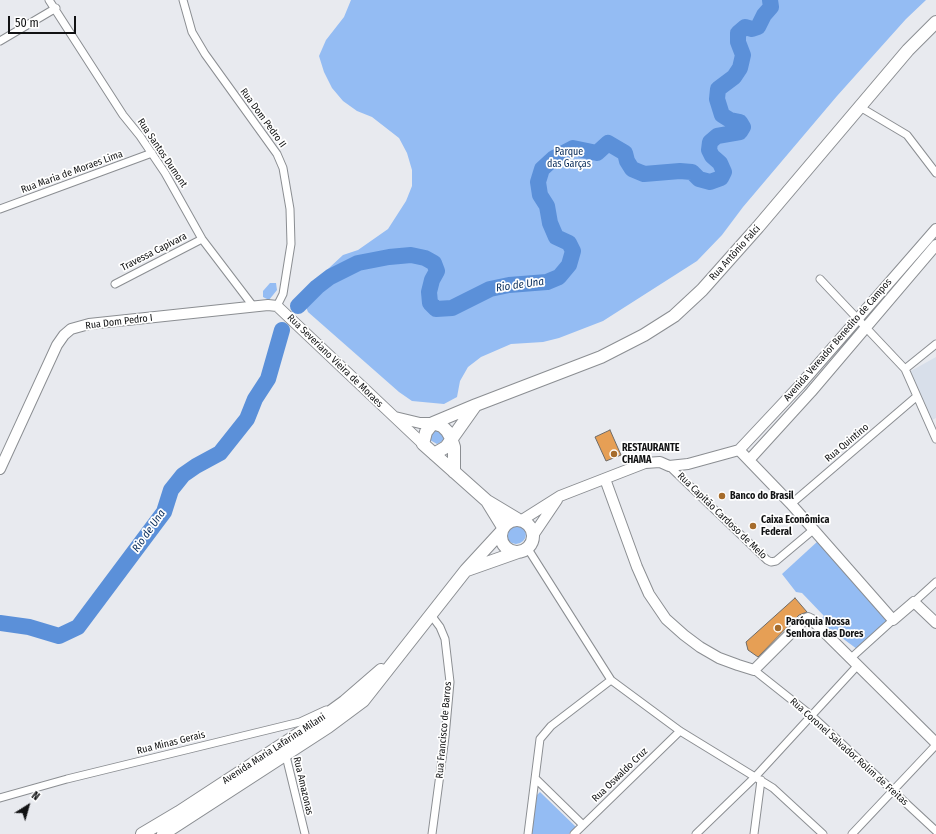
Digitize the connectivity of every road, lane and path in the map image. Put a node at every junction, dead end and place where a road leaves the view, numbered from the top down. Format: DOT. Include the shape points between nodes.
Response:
graph roads {
  1 [pos="49,0"];
  2 [pos="183,0"];
  3 [pos="56,8"];
  4 [pos="936,22"];
  5 [pos="0,41"];
  6 [pos="860,107"];
  7 [pos="152,153"];
  8 [pos="936,173"];
  9 [pos="0,209"];
  10 [pos="936,229"];
  11 [pos="202,239"];
  12 [pos="936,245"];
  13 [pos="820,278"];
  14 [pos="114,284"];
  15 [pos="253,306"];
  16 [pos="277,306"];
  17 [pos="858,317"];
  18 [pos="866,326"];
  19 [pos="936,344"];
  20 [pos="905,369"];
  21 [pos="800,385"];
  22 [pos="811,392"];
  23 [pos="916,397"];
  24 [pos="476,404"];
  25 [pos="393,417"];
  26 [pos="433,423"];
  27 [pos="451,438"];
  28 [pos="936,439"];
  29 [pos="423,444"];
  30 [pos="739,450"];
  31 [pos="434,454"];
  32 [pos="750,459"];
  33 [pos="670,466"];
  34 [pos="0,469"];
  35 [pos="454,472"];
  36 [pos="605,479"];
  37 [pos="560,496"];
  38 [pos="487,501"];
  39 [pos="791,504"];
  40 [pos="519,519"];
  41 [pos="502,530"];
  42 [pos="813,530"];
  43 [pos="534,534"];
  44 [pos="523,550"];
  45 [pos="466,570"];
  46 [pos="936,582"];
  47 [pos="914,602"];
  48 [pos="431,615"];
  49 [pos="893,620"];
  50 [pos="936,624"];
  51 [pos="399,655"];
  52 [pos="855,662"];
  53 [pos="754,670"];
  54 [pos="610,680"];
  55 [pos="344,702"];
  56 [pos="812,716"];
  57 [pos="300,722"];
  58 [pos="315,723"];
  59 [pos="328,727"];
  60 [pos="680,731"];
  61 [pos="936,744"];
  62 [pos="284,748"];
  63 [pos="536,779"];
  64 [pos="758,779"];
  65 [pos="893,791"];
  66 [pos="0,798"];
  67 [pos="583,826"];
  68 [pos="936,831"];
  69 [pos="142,834"];
  70 [pos="162,834"];
  71 [pos="305,834"];
  72 [pos="432,834"];
  73 [pos="528,834"];
  74 [pos="574,834"];
  75 [pos="696,834"];
  76 [pos="754,834"];
  77 [pos="822,834"];
  78 [pos="852,834"];
  1 -- 3 [label="street, Rua Santos Dumont"];
  2 -- 16 [label="street, Rua Dom Pedro II" via="195,37 277,154 283,168 290,209 291,244 283,294"];
  3 -- 5 [label="street"];
  3 -- 7 [label="street, Rua Santos Dumont" via="106,90"];
  4 -- 6 [label="main road, Rua Antônio Falci" via="908,50"];
  6 -- 8 [label="street" via="907,135"];
  6 -- 24 [label="main road, Rua Antônio Falci" via="702,290 674,316 644,336 600,357"];
  7 -- 9 [label="street, Rua Maria de Moraes Lima"];
  7 -- 11 [label="street, Rua Santos Dumont" via="191,216"];
  10 -- 17 [label="main road, Avenida Vereador Benedito de Campos"];
  11 -- 14 [label="street, Travessa Capivara"];
  11 -- 15 [label="street, Rua Santos Dumont"];
  12 -- 18 [label="main road, Avenida Vereador Benedito de Campos"];
  13 -- 17 [label="street"];
  15 -- 16 [label="main road, Rua Dom Pedro I"];
  15 -- 34 [label="main road, Rua Dom Pedro I" via="89,324 71,330 64,335 54,350"];
  16 -- 25 [label="main road, Rua Severiano Vieira de Moraes"];
  17 -- 18 [label="street"];
  17 -- 21 [label="main road, Avenida Vereador Benedito de Campos"];
  18 -- 20 [label="street"];
  18 -- 22 [label="main road, Avenida Vereador Benedito de Campos"];
  19 -- 20 [label="street"];
  20 -- 23 [label="street"];
  21 -- 22 [label="main road"];
  21 -- 30 [label="main road, Avenida Vereador Benedito de Campos"];
  22 -- 32 [label="main road, Avenida Vereador Benedito de Campos"];
  23 -- 28 [label="street"];
  23 -- 39 [label="street, Rua Quintino"];
  24 -- 26 [label="main road, Rua Antônio Falci"];
  24 -- 27 [label="main road"];
  25 -- 26 [label="main road, Rua Severiano Vieira de Moraes"];
  25 -- 29 [label="main road, Rua Severiano Vieira de Moraes"];
  26 -- 27 [label="main road" via="442,426"];
  26 -- 29 [label="main road" via="426,432"];
  27 -- 31 [label="main road" via="446,446"];
  27 -- 35 [label="main road" via="454,447"];
  29 -- 31 [label="main road, Rua Severiano Vieira de Moraes"];
  30 -- 32 [label="main road"];
  30 -- 33 [label="main road"];
  31 -- 35 [label="main road, Rua Severiano Vieira de Moraes"];
  32 -- 39 [label="main road"];
  33 -- 36 [label="main road" via="660,462 645,462"];
  33 -- 42 [label="street, Rua Capitão Cardoso de Melo" via="771,562 776,561"];
  35 -- 38 [label="main road, Rua Severiano Vieira de Moraes"];
  36 -- 37 [label="main road"];
  36 -- 53 [label="main road, Rua Coronel Salvador Rolim de Freitas" via="637,567 649,594 666,619 700,647 738,666"];
  37 -- 40 [label="main road"];
  37 -- 43 [label="main road"];
  38 -- 40 [label="main road, Rua Severiano Vieira de Moraes"];
  38 -- 41 [label="main road, Rua Severiano Vieira de Moraes"];
  39 -- 42 [label="main road"];
  40 -- 41 [label="main road" via="506,523"];
  40 -- 43 [label="main road" via="530,525"];
  41 -- 44 [label="main road" via="502,542 509,550"];
  41 -- 45 [label="main road"];
  42 -- 49 [label="main road"];
  43 -- 44 [label="main road" via="533,542"];
  44 -- 45 [label="main road"];
  44 -- 54 [label="street"];
  45 -- 48 [label="main road"];
  46 -- 47 [label="street"];
  47 -- 49 [label="main road"];
  47 -- 50 [label="main road"];
  48 -- 51 [label="main road, Avenida Maria Lafarina Milani"];
  48 -- 72 [label="street, Rua Francisco de Barros" via="445,639 450,682"];
  49 -- 52 [label="street"];
  51 -- 55 [label="main road, Avenida Maria Lafarina Milani"];
  51 -- 59 [label="main road, Avenida Maria Lafarina Milani" via="363,701"];
  52 -- 53 [label="main road" via="808,618"];
  52 -- 56 [label="street"];
  52 -- 61 [label="main road"];
  53 -- 56 [label="street, Rua Coronel Salvador Rolim de Freitas"];
  54 -- 60 [label="street"];
  54 -- 63 [label="street" via="544,732 540,739"];
  55 -- 57 [label="street, Rua Minas Gerais"];
  55 -- 58 [label="main road, Avenida Maria Lafarina Milani"];
  56 -- 64 [label="street"];
  56 -- 65 [label="street, Rua Coronel Salvador Rolim de Freitas"];
  57 -- 58 [label="street"];
  57 -- 66 [label="street, Rua Minas Gerais"];
  58 -- 59 [label="street"];
  58 -- 62 [label="main road, Avenida Maria Lafarina Milani"];
  59 -- 62 [label="main road, Avenida Maria Lafarina Milani"];
  60 -- 64 [label="street"];
  60 -- 67 [label="street, Rua Oswaldo Cruz"];
  61 -- 65 [label="street"];
  62 -- 69 [label="main road, Avenida Maria Lafarina Milani"];
  62 -- 70 [label="main road, Avenida Maria Lafarina Milani"];
  62 -- 71 [label="street, Rua Amazonas"];
  63 -- 67 [label="street"];
  63 -- 73 [label="street"];
  64 -- 75 [label="street"];
  64 -- 76 [label="street"];
  64 -- 77 [label="street" via="781,794"];
  65 -- 68 [label="street, Rua Coronel Salvador Rolim de Freitas"];
  65 -- 78 [label="street"];
  67 -- 74 [label="street, Rua Oswaldo Cruz"];
}
